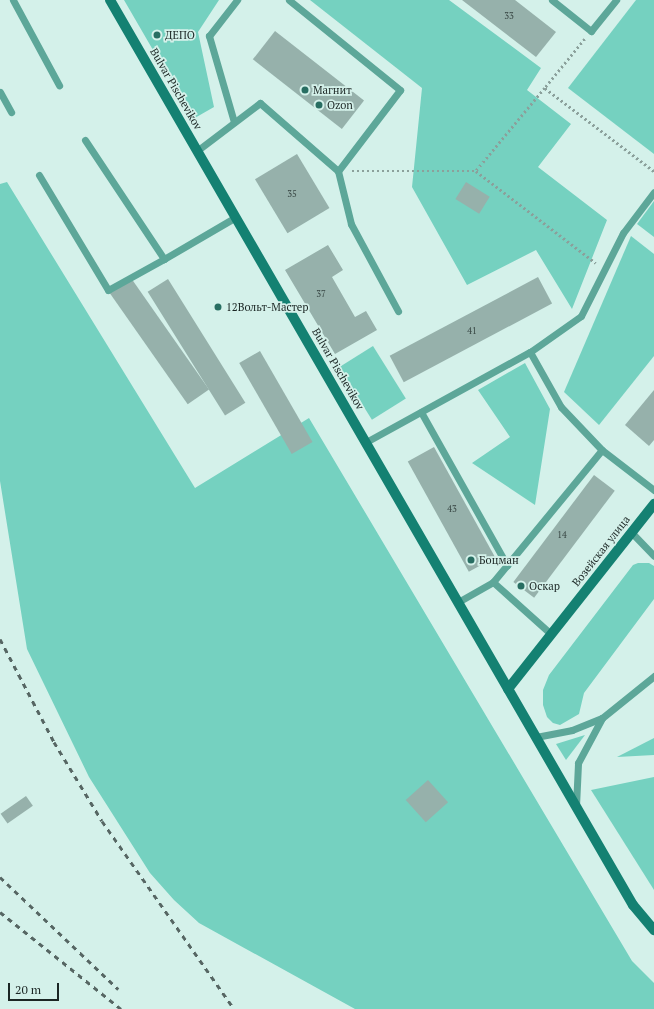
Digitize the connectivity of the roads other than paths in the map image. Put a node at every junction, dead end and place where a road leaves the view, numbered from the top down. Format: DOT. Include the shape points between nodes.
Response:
graph roads {
  1 [pos="13,0"];
  2 [pos="110,0"];
  3 [pos="237,0"];
  4 [pos="289,0"];
  5 [pos="552,0"];
  6 [pos="616,0"];
  7 [pos="59,85"];
  8 [pos="0,92"];
  9 [pos="11,112"];
  10 [pos="234,122"];
  11 [pos="85,140"];
  12 [pos="198,150"];
  13 [pos="338,171"];
  14 [pos="39,175"];
  15 [pos="654,192"];
  16 [pos="236,217"];
  17 [pos="164,259"];
  18 [pos="398,311"];
  19 [pos="530,352"];
  20 [pos="421,412"];
  21 [pos="366,442"];
  22 [pos="602,450"];
  23 [pos="654,490"];
  24 [pos="654,504"];
  25 [pos="632,532"];
  26 [pos="654,556"];
  27 [pos="507,565"];
  28 [pos="493,582"];
  29 [pos="458,602"];
  30 [pos="551,634"];
  31 [pos="654,676"];
  32 [pos="508,689"];
  33 [pos="602,718"];
  34 [pos="536,737"];
  35 [pos="576,806"];
  36 [pos="654,930"];
  1 -- 7 [label="lane"];
  2 -- 12 [label="main road, Bulvar Pischevikov"];
  3 -- 10 [label="lane" via="209,36"];
  4 -- 13 [label="lane" via="400,90"];
  5 -- 6 [label="lane" via="591,31"];
  8 -- 9 [label="lane"];
  10 -- 12 [label="lane"];
  10 -- 13 [label="lane" via="260,103"];
  11 -- 17 [label="lane"];
  12 -- 16 [label="main road, Bulvar Pischevikov"];
  13 -- 18 [label="lane" via="351,224"];
  14 -- 17 [label="lane" via="108,290"];
  15 -- 19 [label="lane" via="623,233 581,316"];
  16 -- 17 [label="lane"];
  16 -- 21 [label="main road, Bulvar Pischevikov"];
  19 -- 20 [label="lane"];
  19 -- 22 [label="lane" via="562,407"];
  20 -- 21 [label="lane"];
  20 -- 27 [label="lane"];
  21 -- 29 [label="main road, Bulvar Pischevikov"];
  22 -- 23 [label="lane"];
  22 -- 27 [label="lane"];
  24 -- 25 [label="main road, Возейская улица"];
  25 -- 26 [label="lane"];
  25 -- 30 [label="main road, Возейская улица"];
  27 -- 28 [label="lane"];
  28 -- 29 [label="lane"];
  28 -- 30 [label="lane"];
  29 -- 32 [label="main road, Bulvar Pischevikov"];
  30 -- 32 [label="main road, Возейская улица"];
  31 -- 33 [label="lane"];
  32 -- 34 [label="main road, Bulvar Pischevikov"];
  33 -- 34 [label="lane" via="572,730"];
  33 -- 35 [label="lane" via="578,763"];
  34 -- 35 [label="main road, Bulvar Pischevikov"];
  35 -- 36 [label="main road, Bulvar Pischevikov" via="633,905"];
}
